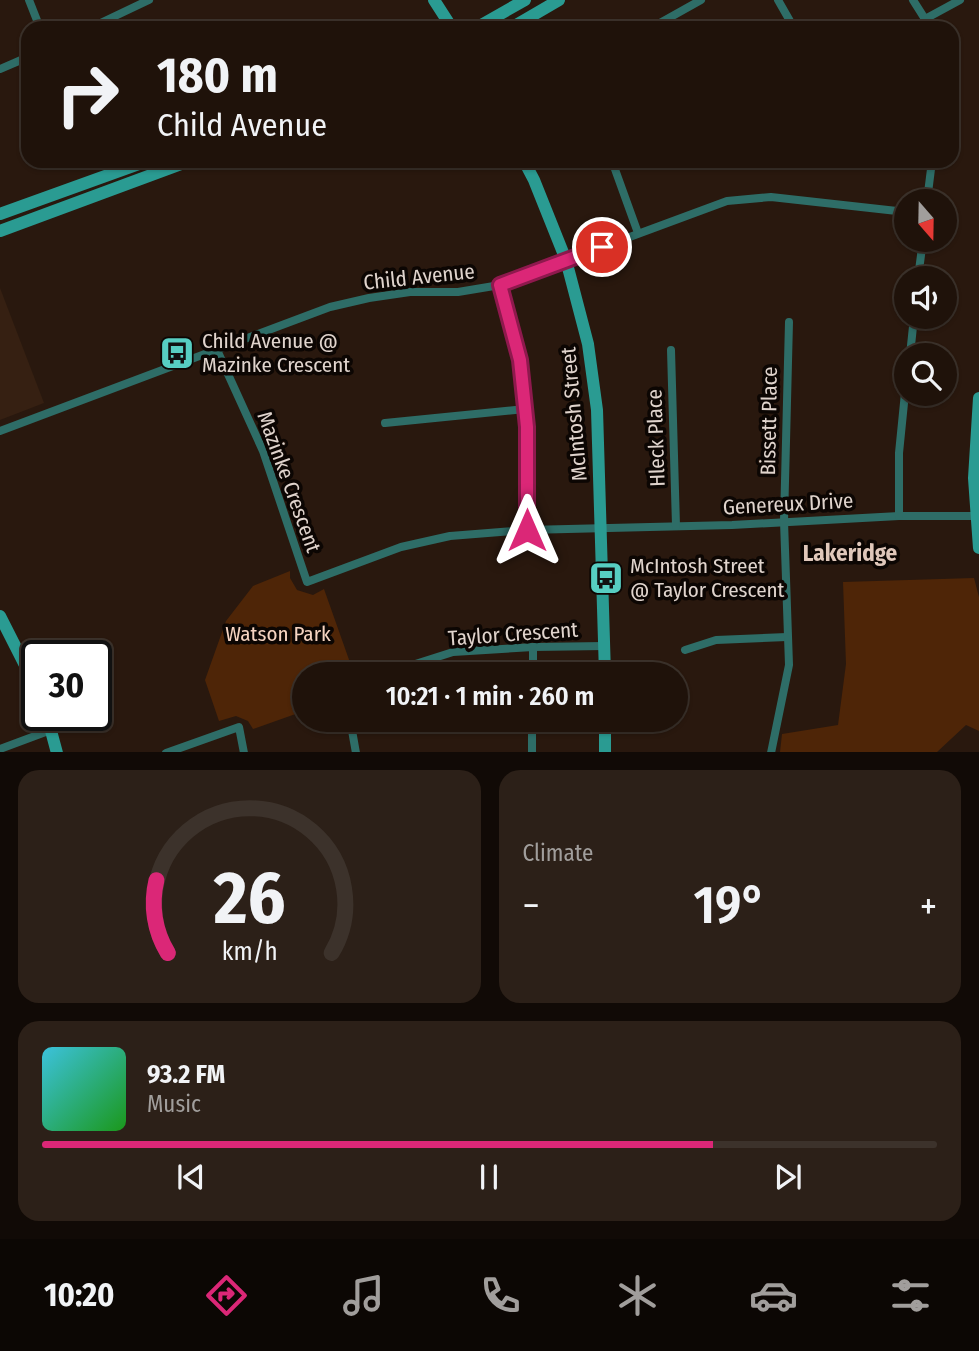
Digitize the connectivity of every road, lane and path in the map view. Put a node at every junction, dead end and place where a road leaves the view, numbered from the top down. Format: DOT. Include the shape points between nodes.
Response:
graph roads {
  1 [pos="29,0"];
  2 [pos="149,0"];
  3 [pos="435,0"];
  4 [pos="525,0"];
  5 [pos="559,0"];
  6 [pos="701,0"];
  7 [pos="778,0"];
  8 [pos="913,0"];
  9 [pos="960,0"];
  10 [pos="37,21"];
  11 [pos="105,21"];
  12 [pos="448,21"];
  13 [pos="488,21"];
  14 [pos="523,21"];
  15 [pos="672,21"];
  16 [pos="790,21"];
  17 [pos="924,21"];
  18 [pos="930,21"];
  19 [pos="21,60"];
  20 [pos="0,69"];
  21 [pos="128,168"];
  22 [pos="170,168"];
  23 [pos="528,168"];
  24 [pos="615,168"];
  25 [pos="931,168"];
  26 [pos="928,189"];
  27 [pos="894,211"];
  28 [pos="0,214"];
  29 [pos="0,231"];
  30 [pos="638,233"];
  31 [pos="566,260"];
  32 [pos="500,285"];
  33 [pos="789,323"];
  34 [pos="217,350"];
  35 [pos="671,350"];
  36 [pos="979,398"];
  37 [pos="904,406"];
  38 [pos="525,409"];
  39 [pos="385,423"];
  40 [pos="0,431"];
  41 [pos="899,516"];
  42 [pos="978,516"];
  43 [pos="785,521"];
  44 [pos="676,526"];
  45 [pos="602,528"];
  46 [pos="527,530"];
  47 [pos="979,548"];
  48 [pos="0,616"];
  49 [pos="787,637"];
  50 [pos="604,646"];
  51 [pos="533,647"];
  52 [pos="685,650"];
  53 [pos="21,657"];
  54 [pos="422,662"];
  55 [pos="533,662"];
  56 [pos="604,662"];
  57 [pos="48,731"];
  58 [pos="51,731"];
  59 [pos="352,732"];
  60 [pos="532,732"];
  61 [pos="605,732"];
  62 [pos="0,749"];
  63 [pos="57,752"];
  64 [pos="166,752"];
  65 [pos="244,752"];
  66 [pos="356,752"];
  67 [pos="532,752"];
  68 [pos="605,752"];
  69 [pos="771,752"];
  1 -- 10 [label="street"];
  2 -- 11 [label="street"];
  3 -- 12 [label="street"];
  4 -- 13 [label="street"];
  5 -- 14 [label="street"];
  6 -- 15 [label="street"];
  7 -- 16 [label="street"];
  8 -- 17 [label="street"];
  9 -- 18 [label="street"];
  19 -- 20 [label="street"];
  21 -- 28 [label="street"];
  22 -- 29 [label="street"];
  23 -- 31 [label="street, McIntosh Street"];
  24 -- 30 [label="street"];
  25 -- 26 [label="street"];
  27 -- 30 [label="street, Child Avenue" via="771,197 727,201"];
  30 -- 31 [label="street, Child Avenue"];
  31 -- 32 [label="street, Child Avenue"];
  31 -- 45 [label="street, McIntosh Street" via="588,344 597,410"];
  32 -- 34 [label="street, Child Avenue" via="369,298 330,307"];
  32 -- 38 [label="street" via="520,360"];
  33 -- 43 [label="street, Bissett Place"];
  34 -- 40 [label="street, Child Avenue"];
  34 -- 46 [label="street, Mazinke Crescent" via="263,451 307,582 401,547 450,536"];
  35 -- 44 [label="street, Hleck Place"];
  36 -- 42 [label="street" via="974,478"];
  37 -- 41 [label="street"];
  38 -- 39 [label="street"];
  38 -- 46 [label="street"];
  41 -- 42 [label="street, Genereux Drive"];
  41 -- 43 [label="street, Genereux Drive"];
  42 -- 47 [label="street"];
  43 -- 44 [label="street, Genereux Drive"];
  43 -- 49 [label="street, Bissett Place"];
  44 -- 45 [label="street, Genereux Drive"];
  45 -- 46 [label="street, Mazinke Crescent"];
  45 -- 50 [label="street, McIntosh Street"];
  48 -- 53 [label="street"];
  49 -- 52 [label="street" via="716,640"];
  49 -- 69 [label="street, Bissett Place" via="789,664"];
  50 -- 51 [label="street, Taylor Crescent"];
  50 -- 56 [label="street, McIntosh Street"];
  51 -- 54 [label="street, Taylor Crescent" via="453,652"];
  51 -- 55 [label="street"];
  57 -- 62 [label="street"];
  58 -- 63 [label="street"];
  59 -- 66 [label="street"];
  60 -- 67 [label="street"];
  61 -- 68 [label="street"];
  64 -- 65 [label="street" via="239,727"];
}
